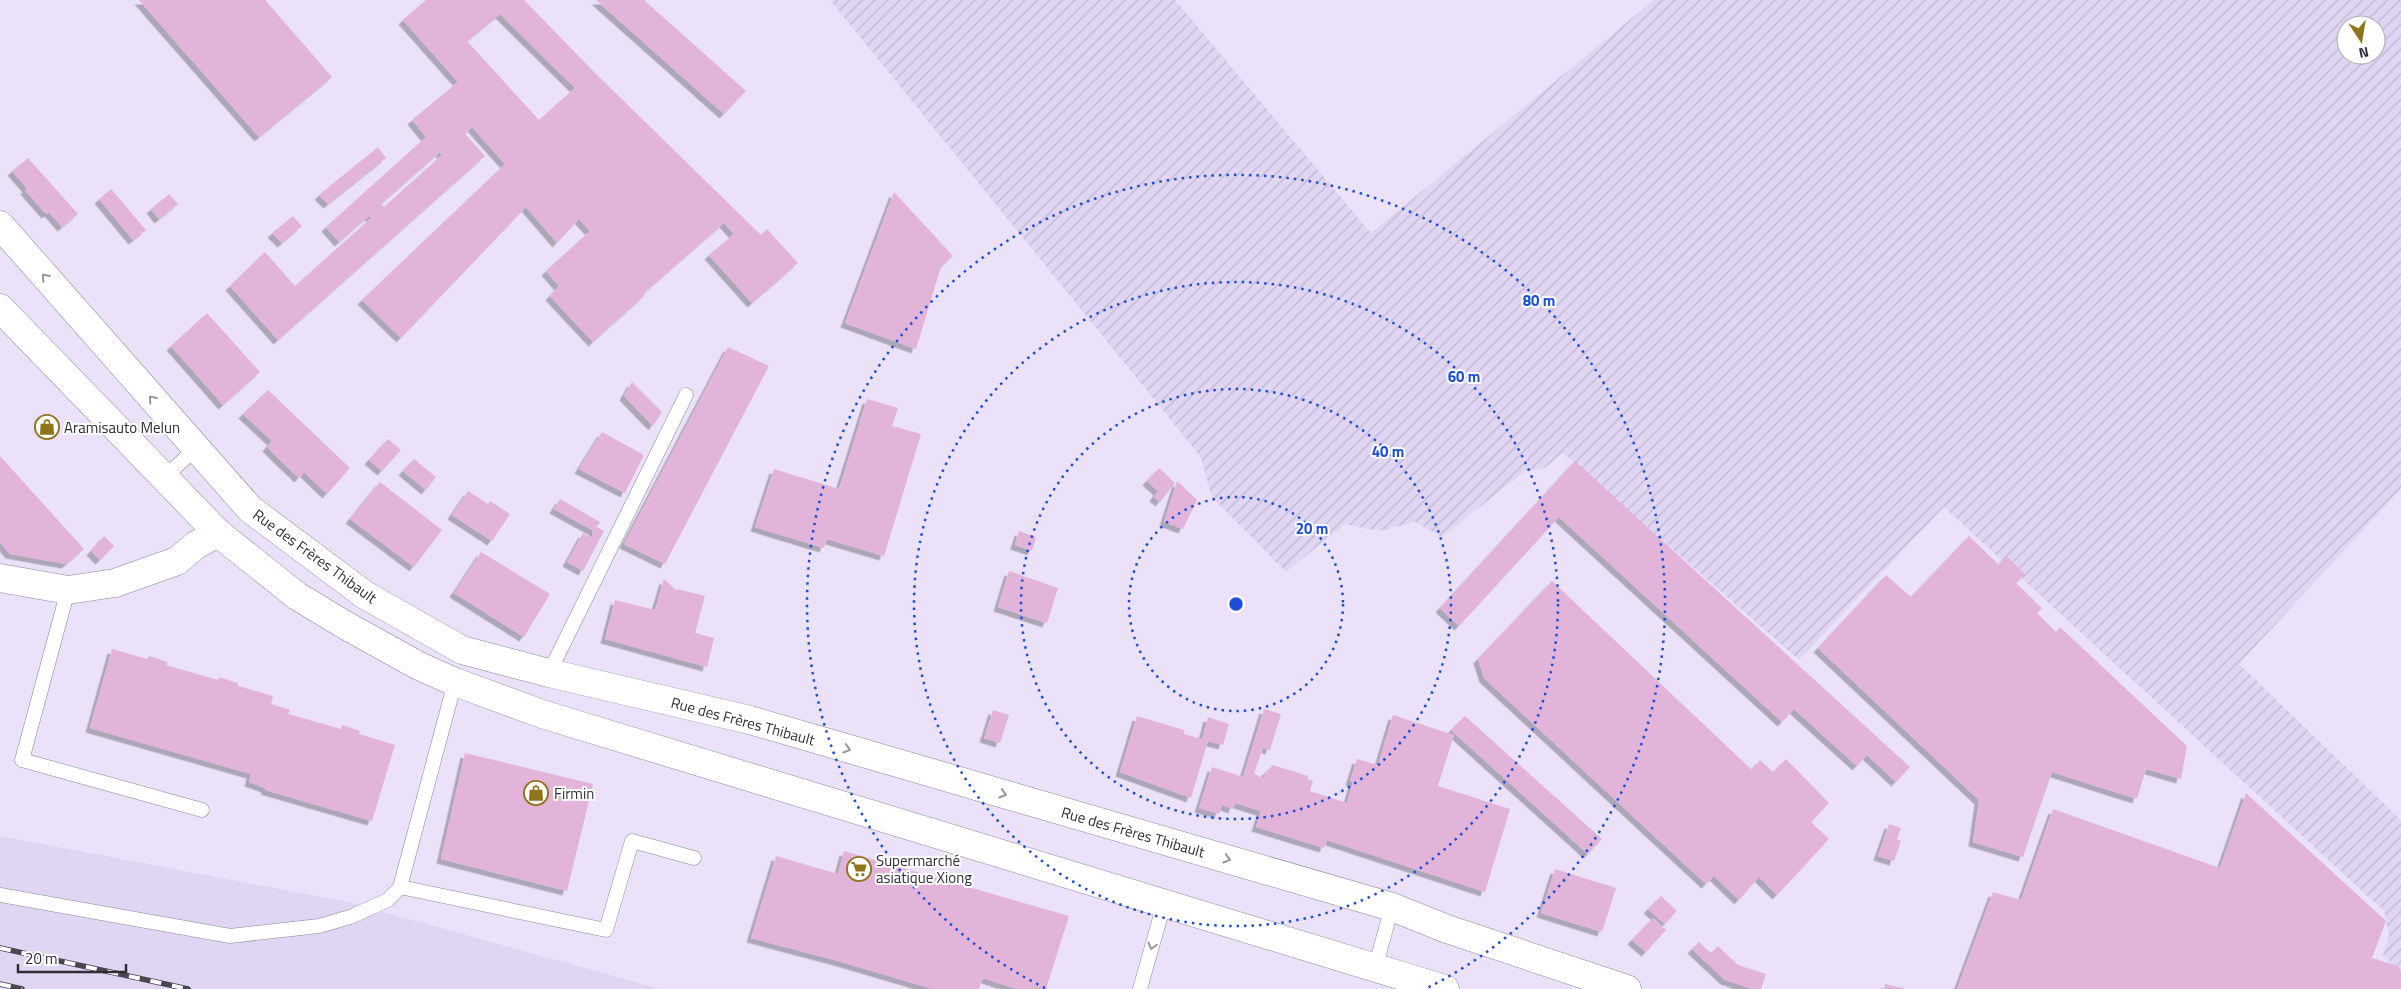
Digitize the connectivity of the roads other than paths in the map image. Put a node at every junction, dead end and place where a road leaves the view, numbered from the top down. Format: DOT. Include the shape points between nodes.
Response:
graph roads {
  1 [pos="0,225"];
  2 [pos="0,308"];
  3 [pos="686,396"];
  4 [pos="196,448"];
  5 [pos="164,478"];
  6 [pos="218,533"];
  7 [pos="0,578"];
  8 [pos="68,590"];
  9 [pos="549,673"];
  10 [pos="455,682"];
  11 [pos="202,810"];
  12 [pos="694,858"];
  13 [pos="400,887"];
  14 [pos="0,895"];
  15 [pos="1164,904"];
  16 [pos="1392,907"];
  17 [pos="1374,968"];
  18 [pos="1439,988"];
  19 [pos="1140,989"];
  20 [pos="1627,989"];
  4 -- 1 [label="street, Rue des Frères Thibault, one-way"];
  2 -- 5 [label="street"];
  3 -- 9 [label="lane"];
  4 -- 5 [label="lane"];
  4 -- 9 [label="street, Rue des Frères Thibault" via="250,509 365,595 462,650"];
  5 -- 6 [label="street"];
  6 -- 8 [label="street" via="177,561 115,583"];
  6 -- 10 [label="street" via="297,596 388,649"];
  7 -- 8 [label="street"];
  8 -- 11 [label="lane" via="22,760"];
  9 -- 16 [label="street, Rue des Frères Thibault, one-way" via="750,720"];
  10 -- 13 [label="lane"];
  10 -- 15 [label="street" via="542,714"];
  12 -- 13 [label="lane" via="632,841 606,930"];
  13 -- 14 [label="lane" via="388,900 350,917 319,926 230,936"];
  15 -- 17 [label="street"];
  15 -- 19 [label="lane, one-way"];
  16 -- 17 [label="lane"];
  16 -- 20 [label="street, Rue des Frères Thibault"];
  17 -- 18 [label="street"];
}
